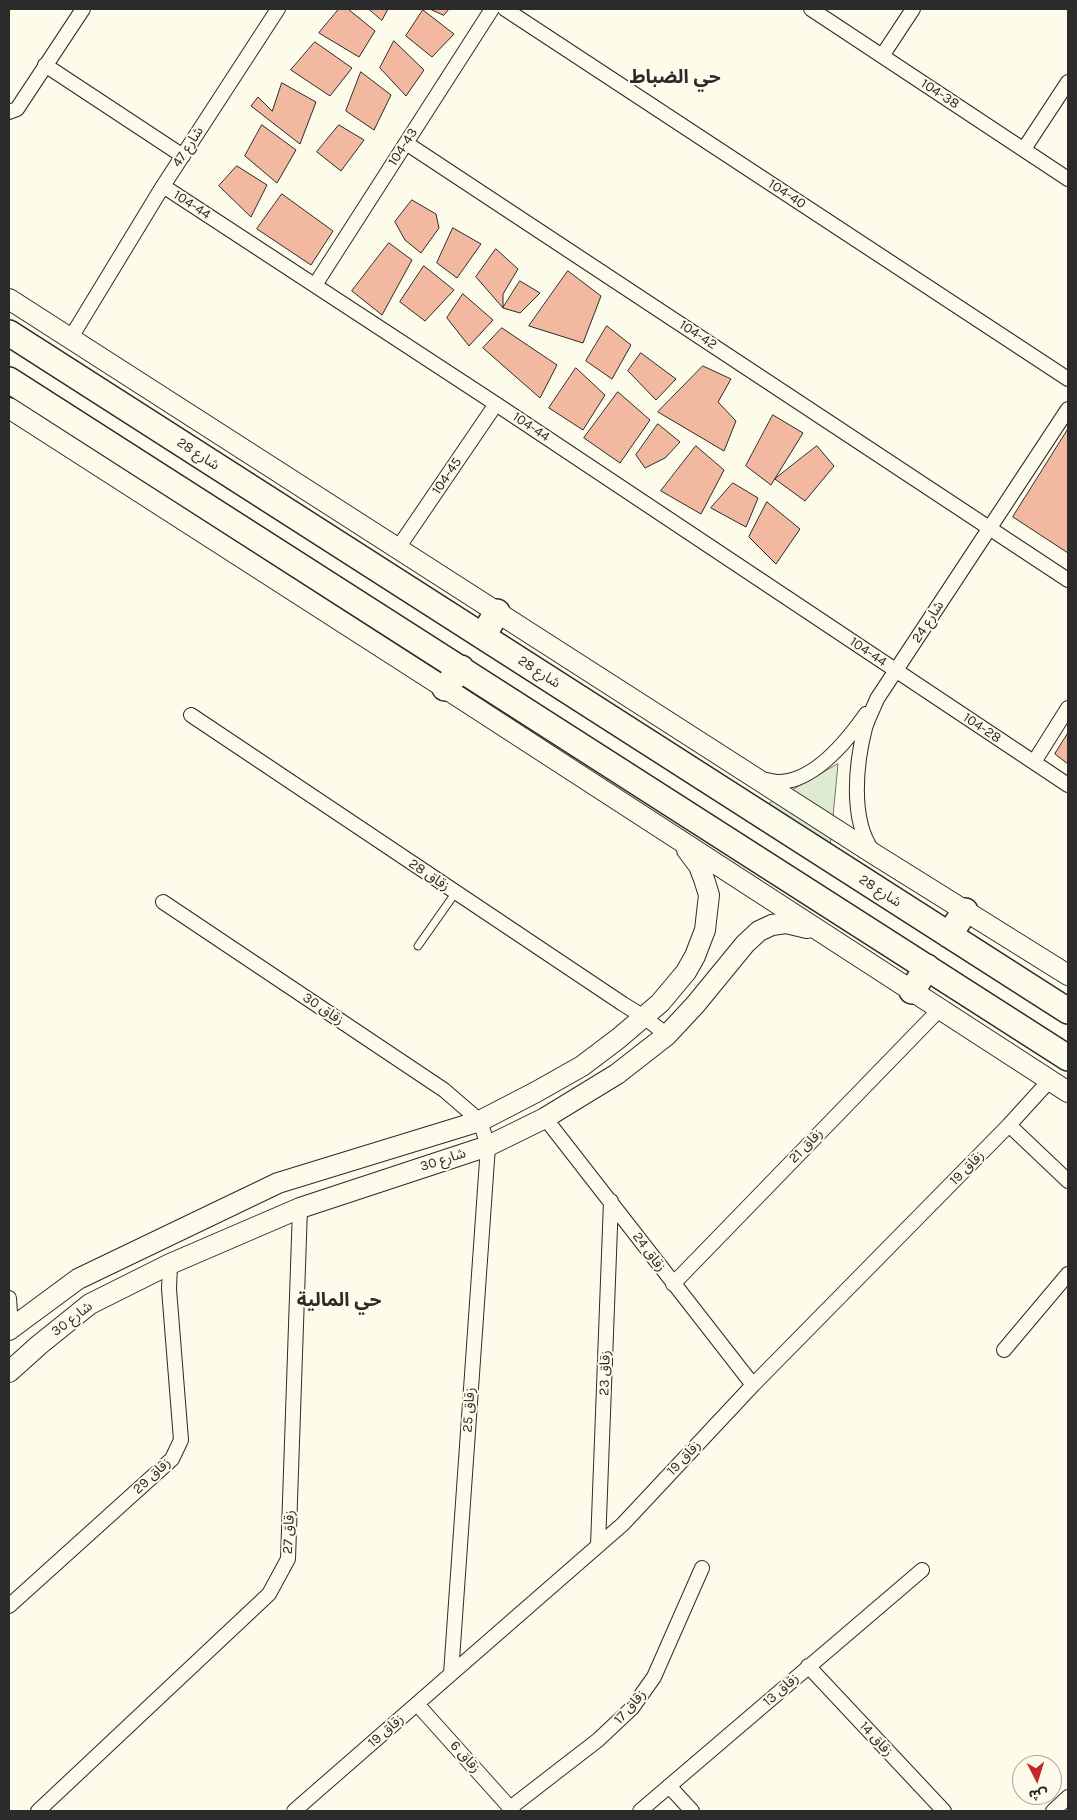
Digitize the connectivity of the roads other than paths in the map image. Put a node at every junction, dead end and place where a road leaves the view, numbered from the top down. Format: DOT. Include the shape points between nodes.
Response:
graph roads {
  1 [pos="83,9"];
  2 [pos="278,9"];
  3 [pos="492,9"];
  4 [pos="505,9"];
  5 [pos="812,9"];
  6 [pos="913,9"];
  7 [pos="882,56"];
  8 [pos="45,65"];
  9 [pos="1068,82"];
  10 [pos="10,112"];
  11 [pos="406,143"];
  12 [pos="1024,149"];
  13 [pos="183,156"];
  14 [pos="1068,179"];
  15 [pos="163,186"];
  16 [pos="315,286"];
  17 [pos="9,299"];
  18 [pos="9,334"];
  19 [pos="70,338"];
  20 [pos="1068,379"];
  21 [pos="9,380"];
  22 [pos="496,404"];
  23 [pos="9,408"];
  24 [pos="1068,409"];
  25 [pos="990,527"];
  26 [pos="398,548"];
  27 [pos="1068,580"];
  28 [pos="498,612"];
  29 [pos="483,636"];
  30 [pos="461,668"];
  31 [pos="896,671"];
  32 [pos="445,688"];
  33 [pos="877,699"];
  34 [pos="1068,708"];
  35 [pos="191,715"];
  36 [pos="1034,762"];
  37 [pos="759,778"];
  38 [pos="1068,785"];
  39 [pos="679,841"];
  40 [pos="874,854"];
  41 [pos="456,892"];
  42 [pos="163,902"];
  43 [pos="965,911"];
  44 [pos="949,935"];
  45 [pos="418,946"];
  46 [pos="843,946"];
  47 [pos="927,967"];
  48 [pos="1068,975"];
  49 [pos="912,991"];
  50 [pos="940,1009"];
  51 [pos="1068,1012"];
  52 [pos="644,1017"];
  53 [pos="668,1034"];
  54 [pos="1068,1058"];
  55 [pos="1050,1080"];
  56 [pos="1068,1092"];
  57 [pos="545,1118"];
  58 [pos="480,1121"];
  59 [pos="1009,1125"];
  60 [pos="488,1146"];
  61 [pos="1068,1180"];
  62 [pos="611,1201"];
  63 [pos="300,1208"];
  64 [pos="170,1264"];
  65 [pos="1068,1274"];
  66 [pos="673,1284"];
  67 [pos="9,1298"];
  68 [pos="10,1328"];
  69 [pos="1004,1350"];
  70 [pos="9,1372"];
  71 [pos="753,1385"];
  72 [pos="598,1546"];
  73 [pos="702,1568"];
  74 [pos="922,1570"];
  75 [pos="9,1606"];
  76 [pos="808,1666"];
  77 [pos="451,1674"];
  78 [pos="417,1704"];
  79 [pos="669,1786"];
  80 [pos="1068,1797"];
  81 [pos="512,1810"];
  82 [pos="38,1811"];
  83 [pos="294,1811"];
  84 [pos="640,1811"];
  85 [pos="692,1811"];
  86 [pos="944,1811"];
  87 [pos="1053,1811"];
  1 -- 8 [label="street"];
  2 -- 13 [label="street, شارع 47"];
  3 -- 11 [label="street, 104-43"];
  4 -- 20 [label="street, 104-40"];
  5 -- 7 [label="street, 104-38"];
  6 -- 7 [label="street"];
  7 -- 12 [label="street, 104-38"];
  8 -- 10 [label="street" via="17,109"];
  8 -- 13 [label="street"];
  9 -- 12 [label="street"];
  11 -- 16 [label="street, 104-43"];
  11 -- 25 [label="street, 104-42"];
  12 -- 14 [label="street, 104-38"];
  13 -- 15 [label="street, شارع 47"];
  15 -- 16 [label="street, 104-44"];
  15 -- 19 [label="street, شارع 47"];
  16 -- 22 [label="street, 104-44"];
  17 -- 19 [label="main road"];
  18 -- 29 [label="highway, شارع 28"];
  19 -- 26 [label="main road"];
  21 -- 30 [label="highway"];
  22 -- 26 [label="street, 104-45"];
  22 -- 31 [label="street, 104-44"];
  23 -- 32 [label="main road"];
  24 -- 25 [label="street, شارع 24"];
  25 -- 27 [label="street, 104-42"];
  25 -- 31 [label="street, شارع 24"];
  26 -- 28 [label="main road"];
  28 -- 29 [label="highway"];
  28 -- 37 [label="main road"];
  29 -- 44 [label="highway, شارع 28"];
  30 -- 32 [label="highway"];
  30 -- 47 [label="highway"];
  31 -- 33 [label="street, شارع 24"];
  31 -- 36 [label="street, 104-28"];
  32 -- 39 [label="main road"];
  33 -- 37 [label="street" via="837,750 815,769 778,782"];
  33 -- 40 [label="street, شارع 24" via="865,726 858,759 862,833"];
  34 -- 36 [label="street"];
  35 -- 41 [label="street, زقاق 28"];
  36 -- 38 [label="street, 104-28"];
  37 -- 40 [label="main road"];
  39 -- 46 [label="main road"];
  39 -- 52 [label="main road, شارع 30" via="698,866 709,895 705,930 686,972"];
  40 -- 43 [label="main road"];
  41 -- 45 [label="lane"];
  41 -- 52 [label="street, زقاق 28"];
  42 -- 58 [label="street, زقاق 30" via="444,1090"];
  43 -- 44 [label="highway"];
  43 -- 48 [label="main road"];
  44 -- 51 [label="highway, شارع 28"];
  46 -- 49 [label="main road"];
  46 -- 53 [label="main road, شارع 30" via="799,925 772,925 745,944"];
  47 -- 49 [label="highway"];
  47 -- 54 [label="highway"];
  49 -- 50 [label="main road"];
  50 -- 55 [label="main road"];
  50 -- 66 [label="street, زقاق 21"];
  52 -- 53 [label="street, زقاق 28"];
  52 -- 58 [label="main road, شارع 30" via="582,1066"];
  53 -- 57 [label="main road, شارع 30" via="617,1074"];
  55 -- 56 [label="main road"];
  55 -- 59 [label="street, زقاق 19"];
  57 -- 60 [label="main road, شارع 30"];
  57 -- 62 [label="street, زقاق 24"];
  58 -- 60 [label="street"];
  58 -- 68 [label="main road, شارع 30" via="278,1183 78,1279"];
  59 -- 61 [label="street"];
  59 -- 71 [label="street, زقاق 19"];
  60 -- 63 [label="main road, شارع 30"];
  60 -- 77 [label="street, زقاق 25"];
  62 -- 66 [label="street, زقاق 24"];
  62 -- 72 [label="street, زقاق 23"];
  63 -- 64 [label="main road, شارع 30"];
  63 -- 82 [label="street, زقاق 27" via="288,1559 269,1594"];
  64 -- 70 [label="main road, شارع 30" via="90,1304"];
  64 -- 75 [label="street, زقاق 29" via="169,1289 181,1440 172,1459"];
  65 -- 69 [label="street"];
  66 -- 71 [label="street, زقاق 24"];
  67 -- 68 [label="street"];
  71 -- 72 [label="street, زقاق 19" via="623,1524"];
  72 -- 77 [label="street, زقاق 19"];
  73 -- 81 [label="street, زقاق 17" via="654,1677 632,1708"];
  74 -- 76 [label="street, زقاق 13"];
  76 -- 79 [label="street, زقاق 13"];
  76 -- 86 [label="street, زقاق 14"];
  77 -- 78 [label="street, زقاق 19"];
  78 -- 81 [label="street, زقاق 6"];
  78 -- 83 [label="street, زقاق 19"];
  79 -- 84 [label="street, زقاق 13"];
  79 -- 85 [label="street"];
  80 -- 87 [label="street"];
}
